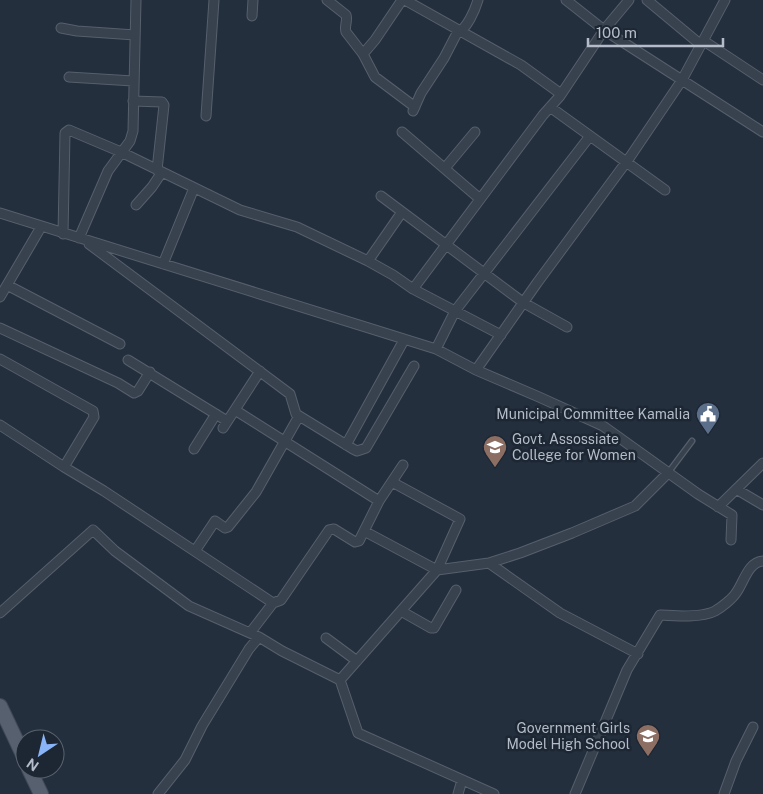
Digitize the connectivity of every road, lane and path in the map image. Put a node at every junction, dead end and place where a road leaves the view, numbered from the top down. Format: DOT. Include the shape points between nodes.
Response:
graph roads {
  1 [pos="136,0"];
  2 [pos="214,0"];
  3 [pos="253,0"];
  4 [pos="327,0"];
  5 [pos="403,0"];
  6 [pos="478,0"];
  7 [pos="566,0"];
  8 [pos="629,0"];
  9 [pos="647,0"];
  10 [pos="725,0"];
  11 [pos="252,16"];
  12 [pos="61,28"];
  13 [pos="604,30"];
  14 [pos="461,31"];
  15 [pos="135,35"];
  16 [pos="702,43"];
  17 [pos="363,54"];
  18 [pos="69,77"];
  19 [pos="682,80"];
  20 [pos="763,80"];
  21 [pos="133,81"];
  22 [pos="561,94"];
  23 [pos="133,101"];
  24 [pos="550,107"];
  25 [pos="206,116"];
  26 [pos="402,132"];
  27 [pos="475,132"];
  28 [pos="763,132"];
  29 [pos="590,136"];
  30 [pos="121,152"];
  31 [pos="626,162"];
  32 [pos="445,168"];
  33 [pos="159,171"];
  34 [pos="194,188"];
  35 [pos="665,190"];
  36 [pos="381,196"];
  37 [pos="480,199"];
  38 [pos="136,205"];
  39 [pos="402,212"];
  40 [pos="0,213"];
  41 [pos="41,227"];
  42 [pos="63,234"];
  43 [pos="81,239"];
  44 [pos="445,245"];
  45 [pos="368,261"];
  46 [pos="163,264"];
  47 [pos="485,273"];
  48 [pos="7,285"];
  49 [pos="412,289"];
  50 [pos="0,297"];
  51 [pos="524,303"];
  52 [pos="455,311"];
  53 [pos="567,327"];
  54 [pos="0,328"];
  55 [pos="501,335"];
  56 [pos="404,340"];
  57 [pos="120,344"];
  58 [pos="436,350"];
  59 [pos="0,359"];
  60 [pos="128,360"];
  61 [pos="414,366"];
  62 [pos="476,370"];
  63 [pos="260,371"];
  64 [pos="150,372"];
  65 [pos="235,410"];
  66 [pos="216,414"];
  67 [pos="299,416"];
  68 [pos="0,425"];
  69 [pos="692,441"];
  70 [pos="284,442"];
  71 [pos="346,445"];
  72 [pos="194,449"];
  73 [pos="763,464"];
  74 [pos="403,465"];
  75 [pos="64,467"];
  76 [pos="668,473"];
  77 [pos="392,482"];
  78 [pos="736,489"];
  79 [pos="379,501"];
  80 [pos="763,505"];
  81 [pos="718,507"];
  82 [pos="364,531"];
  83 [pos="731,540"];
  84 [pos="195,550"];
  85 [pos="763,561"];
  86 [pos="489,563"];
  87 [pos="437,570"];
  88 [pos="456,590"];
  89 [pos="272,602"];
  90 [pos="401,610"];
  91 [pos="0,613"];
  92 [pos="250,633"];
  93 [pos="259,637"];
  94 [pos="326,638"];
  95 [pos="638,654"];
  96 [pos="356,661"];
  97 [pos="340,680"];
  98 [pos="0,706"];
  99 [pos="753,727"];
  100 [pos="15,738"];
  101 [pos="34,779"];
  102 [pos="462,780"];
  103 [pos="41,794"];
  104 [pos="158,794"];
  105 [pos="458,794"];
  106 [pos="494,794"];
  107 [pos="575,794"];
  108 [pos="724,794"];
  1 -- 15 [label="street"];
  2 -- 25 [label="street"];
  3 -- 11 [label="street"];
  4 -- 17 [label="street" via="346,15 346,32"];
  5 -- 14 [label="street"];
  5 -- 17 [label="street"];
  6 -- 14 [label="street"];
  7 -- 13 [label="street"];
  8 -- 13 [label="street"];
  9 -- 16 [label="street"];
  10 -- 16 [label="street"];
  12 -- 15 [label="street"];
  13 -- 19 [label="street"];
  13 -- 22 [label="street"];
  14 -- 17 [label="street" via="456,33 414,109 375,77"];
  14 -- 22 [label="street" via="521,65"];
  15 -- 21 [label="street"];
  16 -- 19 [label="street"];
  16 -- 20 [label="street"];
  18 -- 21 [label="street"];
  19 -- 28 [label="street"];
  19 -- 31 [label="street"];
  21 -- 23 [label="street"];
  22 -- 24 [label="street"];
  23 -- 30 [label="street" via="133,132"];
  23 -- 33 [label="street" via="162,102 164,105"];
  24 -- 29 [label="street"];
  24 -- 37 [label="street"];
  26 -- 32 [label="street"];
  27 -- 32 [label="street"];
  29 -- 31 [label="street"];
  29 -- 47 [label="street"];
  30 -- 33 [label="street"];
  30 -- 42 [label="street" via="69,130 65,133"];
  30 -- 43 [label="street" via="104,179"];
  31 -- 35 [label="street"];
  31 -- 51 [label="street"];
  32 -- 37 [label="street"];
  33 -- 34 [label="street"];
  33 -- 38 [label="street" via="152,187"];
  34 -- 45 [label="street" via="240,210 297,228"];
  34 -- 46 [label="street"];
  36 -- 39 [label="street"];
  37 -- 44 [label="street"];
  39 -- 44 [label="street"];
  39 -- 45 [label="street"];
  40 -- 41 [label="street"];
  41 -- 42 [label="street"];
  41 -- 48 [label="street"];
  42 -- 43 [label="street"];
  43 -- 46 [label="street"];
  43 -- 63 [label="street"];
  44 -- 47 [label="street"];
  44 -- 49 [label="street"];
  45 -- 49 [label="street"];
  46 -- 56 [label="street"];
  47 -- 51 [label="street"];
  47 -- 52 [label="street"];
  48 -- 50 [label="street"];
  48 -- 57 [label="street"];
  49 -- 52 [label="street"];
  51 -- 53 [label="street"];
  51 -- 55 [label="street"];
  52 -- 55 [label="street"];
  52 -- 58 [label="street"];
  54 -- 64 [label="street" via="134,393"];
  55 -- 62 [label="street"];
  56 -- 58 [label="street"];
  56 -- 71 [label="street"];
  58 -- 62 [label="street"];
  59 -- 75 [label="street" via="93,412 94,417"];
  60 -- 64 [label="street"];
  61 -- 71 [label="street" via="366,448 357,451"];
  62 -- 76 [label="street" via="603,426"];
  63 -- 65 [label="street"];
  63 -- 67 [label="street" via="291,395 295,413"];
  64 -- 66 [label="street"];
  65 -- 66 [label="street" via="225,425"];
  65 -- 70 [label="street"];
  66 -- 72 [label="street"];
  67 -- 70 [label="street"];
  67 -- 71 [label="street"];
  68 -- 75 [label="street"];
  69 -- 76 [label="lane"];
  70 -- 79 [label="street"];
  70 -- 84 [label="street" via="256,492 228,527 215,521"];
  73 -- 78 [label="street"];
  74 -- 77 [label="street"];
  75 -- 84 [label="street"];
  76 -- 81 [label="street"];
  76 -- 86 [label="street" via="635,506"];
  77 -- 79 [label="street"];
  77 -- 87 [label="street" via="460,519"];
  78 -- 80 [label="street"];
  78 -- 81 [label="street"];
  79 -- 82 [label="street"];
  81 -- 83 [label="street" via="732,515"];
  82 -- 87 [label="street"];
  82 -- 89 [label="street" via="357,542 334,529 329,530 281,600"];
  84 -- 89 [label="street"];
  85 -- 95 [label="street" via="756,562 736,594 715,611 687,616 660,615"];
  86 -- 87 [label="street"];
  86 -- 95 [label="street" via="560,613"];
  87 -- 90 [label="street"];
  88 -- 90 [label="street" via="434,628"];
  89 -- 92 [label="street"];
  90 -- 96 [label="street"];
  91 -- 92 [label="street" via="93,530 115,551 188,606"];
  92 -- 93 [label="street"];
  93 -- 97 [label="street"];
  93 -- 104 [label="street" via="184,760"];
  94 -- 96 [label="street"];
  95 -- 107 [label="street" via="627,670"];
  96 -- 97 [label="street"];
  97 -- 102 [label="street" via="358,733"];
  98 -- 100 [label="main road"];
  99 -- 108 [label="street"];
  101 -- 103 [label="main road"];
  102 -- 105 [label="street"];
  102 -- 106 [label="street"];
}
